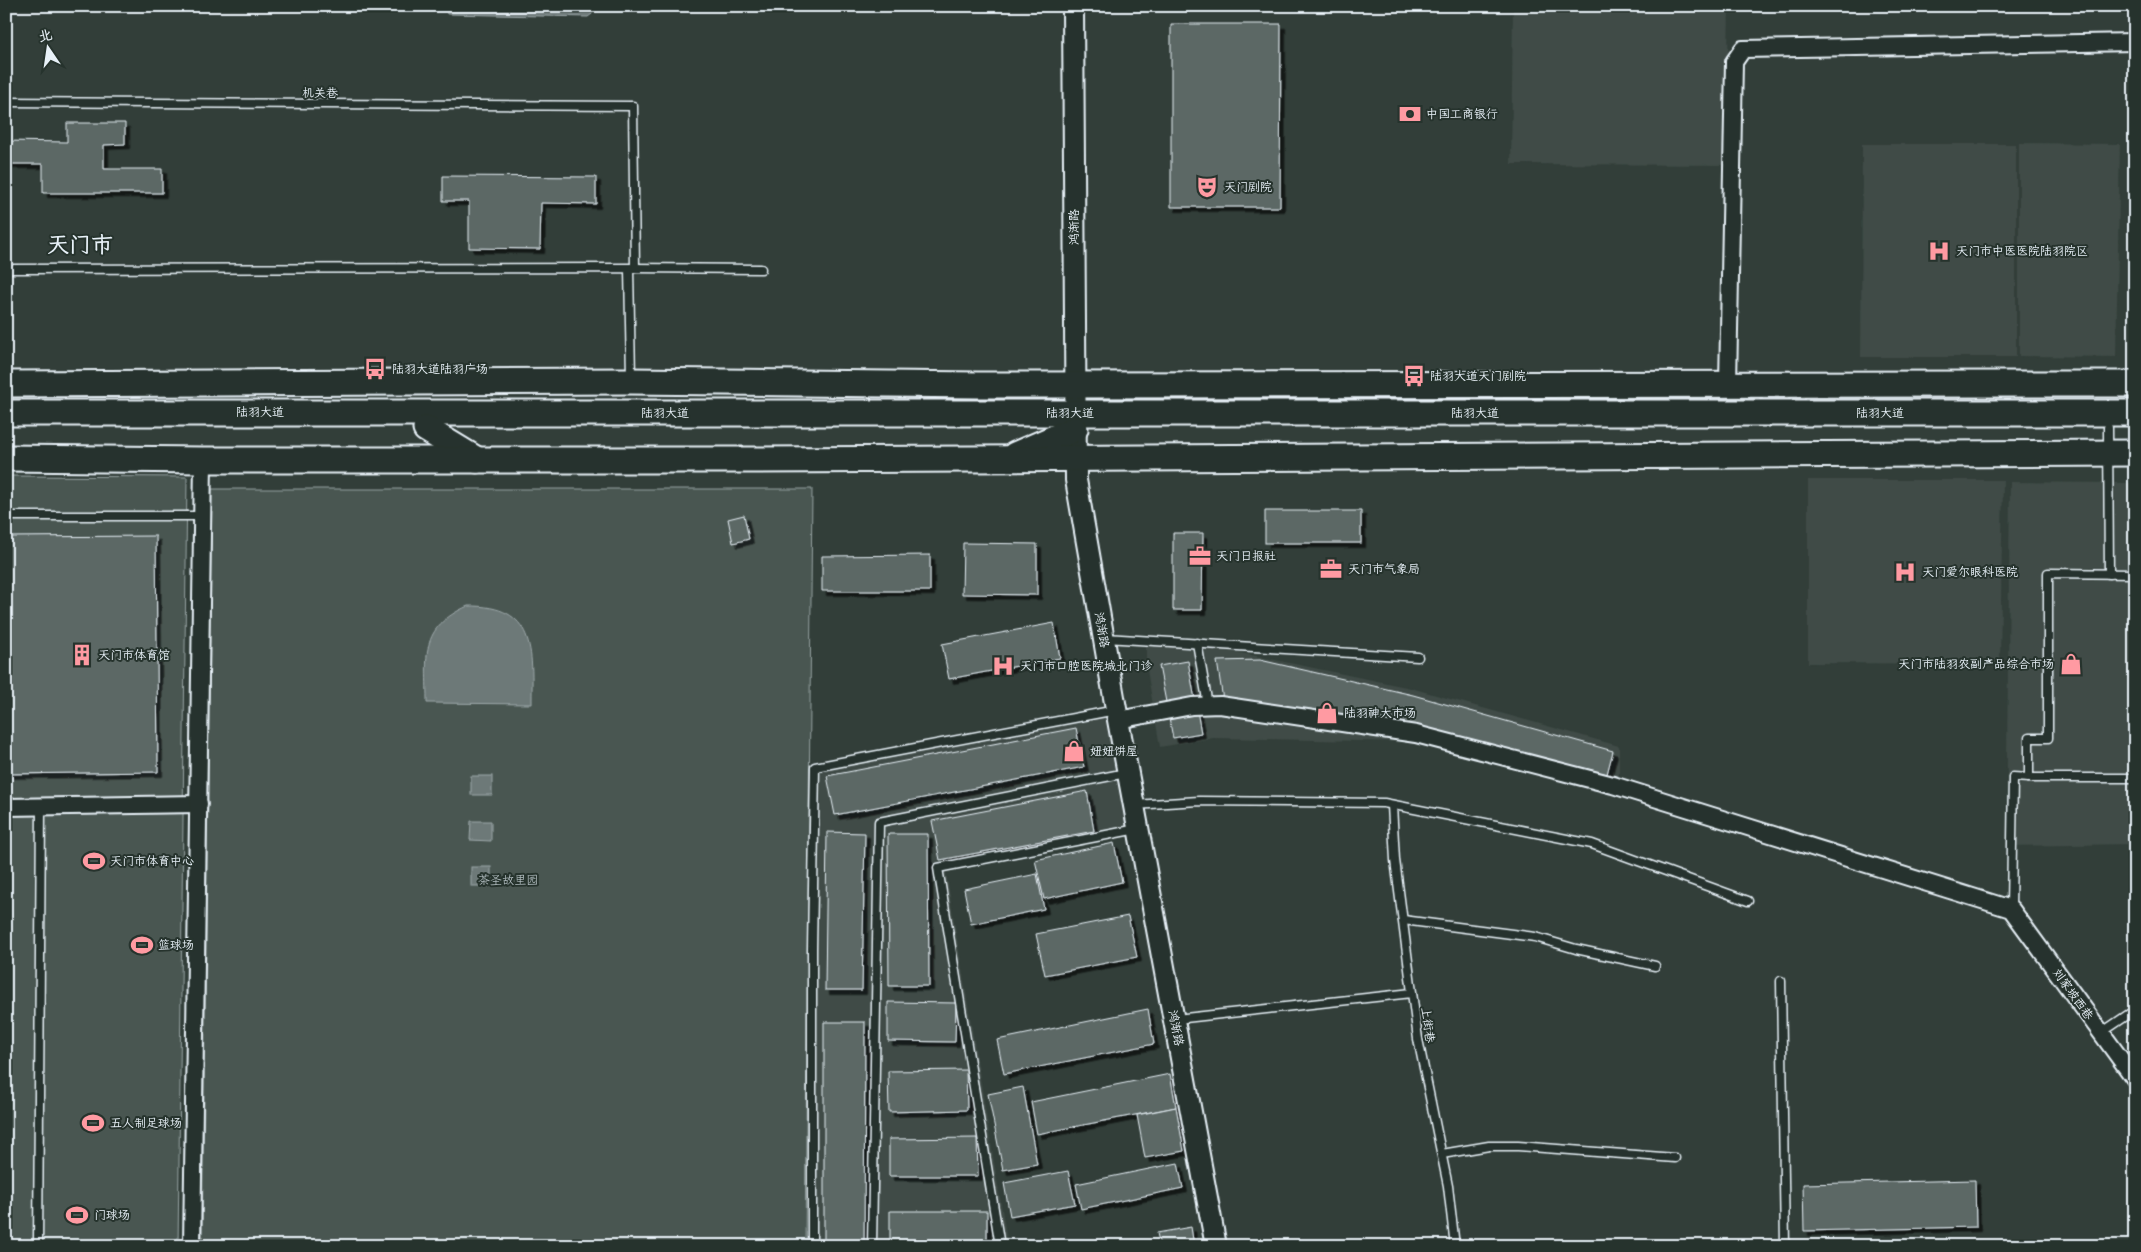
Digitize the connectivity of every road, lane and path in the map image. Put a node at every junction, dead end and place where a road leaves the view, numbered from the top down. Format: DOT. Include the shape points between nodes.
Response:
graph roads {
  1 [pos="1073,6"];
  2 [pos="2135,42"];
  3 [pos="6,102"];
  4 [pos="6,268"];
  5 [pos="632,268"];
  6 [pos="761,269"];
  7 [pos="631,381"];
  8 [pos="325,382"];
  9 [pos="6,384"];
  10 [pos="1728,384"];
  11 [pos="2135,384"];
  12 [pos="978,385"];
  13 [pos="1074,385"];
  14 [pos="235,412"];
  15 [pos="6,413"];
  16 [pos="2135,413"];
  17 [pos="1075,421"];
  18 [pos="2108,428"];
  19 [pos="2135,428"];
  20 [pos="6,429"];
  21 [pos="426,429"];
  22 [pos="2109,453"];
  23 [pos="2135,453"];
  24 [pos="6,458"];
  25 [pos="1006,459"];
  26 [pos="1076,459"];
  27 [pos="203,460"];
  28 [pos="478,460"];
  29 [pos="6,516"];
  30 [pos="203,516"];
  31 [pos="2110,574"];
  32 [pos="2135,574"];
  33 [pos="1103,638"];
  34 [pos="1196,643"];
  35 [pos="1418,657"];
  36 [pos="1208,705"];
  37 [pos="1117,715"];
  38 [pos="1128,772"];
  39 [pos="2029,778"];
  40 [pos="2135,778"];
  41 [pos="199,804"];
  42 [pos="1134,805"];
  43 [pos="1392,805"];
  44 [pos="6,806"];
  45 [pos="41,806"];
  46 [pos="1138,828"];
  47 [pos="1748,901"];
  48 [pos="2010,909"];
  49 [pos="1403,920"];
  50 [pos="1655,966"];
  51 [pos="1781,981"];
  52 [pos="1412,993"];
  53 [pos="2135,1010"];
  54 [pos="1174,1020"];
  55 [pos="2101,1033"];
  56 [pos="2135,1079"];
  57 [pos="1442,1154"];
  58 [pos="1675,1158"];
  59 [pos="38,1246"];
  60 [pos="192,1246"];
  61 [pos="812,1246"];
  62 [pos="872,1246"];
  63 [pos="1000,1246"];
  64 [pos="1216,1246"];
  65 [pos="1455,1246"];
  66 [pos="1785,1246"];
  1 -- 13 [label="street, 鸿渐路"];
  2 -- 10 [label="street" via="1743,49 1734,62"];
  3 -- 5 [label="lane, 机关巷" via="633,106"];
  4 -- 5 [label="lane"];
  5 -- 6 [label="lane"];
  5 -- 7 [label="lane"];
  7 -- 8 [label="main road"];
  7 -- 12 [label="main road"];
  8 -- 9 [label="main road"];
  8 -- 14 [label="main road"];
  10 -- 11 [label="main road"];
  10 -- 13 [label="main road"];
  12 -- 13 [label="main road"];
  12 -- 17 [label="main road"];
  13 -- 17 [label="street, 鸿渐路"];
  14 -- 15 [label="main road, 陆羽大道"];
  14 -- 17 [label="main road, 陆羽大道"];
  16 -- 17 [label="main road, 陆羽大道"];
  17 -- 18 [label="main road, 陆羽大道"];
  17 -- 21 [label="main road, 陆羽大道"];
  17 -- 25 [label="main road"];
  17 -- 26 [label="street, 鸿渐路"];
  18 -- 19 [label="main road, 陆羽大道"];
  18 -- 22 [label="lane"];
  20 -- 21 [label="main road, 陆羽大道"];
  21 -- 28 [label="main road"];
  22 -- 23 [label="main road"];
  22 -- 26 [label="main road"];
  22 -- 31 [label="lane"];
  24 -- 27 [label="main road"];
  25 -- 26 [label="main road"];
  25 -- 28 [label="main road"];
  26 -- 33 [label="street, 鸿渐路" via="1079,501"];
  27 -- 28 [label="main road"];
  27 -- 30 [label="street"];
  29 -- 30 [label="lane"];
  30 -- 41 [label="street"];
  31 -- 32 [label="lane"];
  31 -- 39 [label="lane" via="2048,573 2048,738 2029,738"];
  33 -- 34 [label="lane"];
  33 -- 37 [label="street, 鸿渐路"];
  34 -- 35 [label="lane"];
  34 -- 36 [label="lane"];
  36 -- 37 [label="street"];
  36 -- 48 [label="street" via="1435,739 1613,785"];
  37 -- 38 [label="street, 鸿渐路"];
  37 -- 61 [label="lane" via="815,767"];
  38 -- 42 [label="street, 鸿渐路"];
  38 -- 62 [label="lane" via="879,822"];
  39 -- 40 [label="lane"];
  39 -- 48 [label="lane" via="2012,777"];
  41 -- 45 [label="street"];
  41 -- 60 [label="street"];
  42 -- 43 [label="lane" via="1199,801"];
  42 -- 46 [label="street, 鸿渐路"];
  43 -- 47 [label="lane" via="1592,844"];
  43 -- 49 [label="lane, 上街巷"];
  44 -- 45 [label="street"];
  45 -- 59 [label="lane"];
  46 -- 54 [label="street, 鸿渐路"];
  46 -- 63 [label="lane" via="938,868"];
  48 -- 55 [label="street, 刘家坡西巷"];
  49 -- 50 [label="lane" via="1535,937"];
  49 -- 52 [label="lane, 上街巷"];
  51 -- 66 [label="lane"];
  52 -- 54 [label="lane"];
  52 -- 57 [label="lane, 上街巷" via="1418,1039"];
  53 -- 55 [label="lane"];
  54 -- 64 [label="street, 鸿渐路"];
  55 -- 56 [label="street, 刘家坡西巷"];
  57 -- 58 [label="lane" via="1489,1146 1518,1146"];
  57 -- 65 [label="lane, 上街巷"];
}
